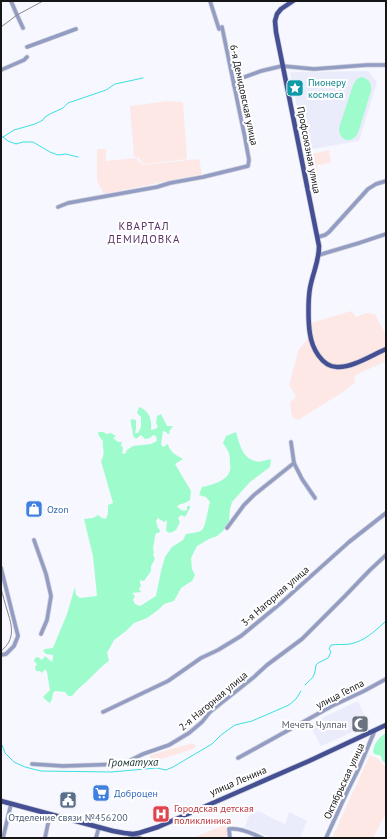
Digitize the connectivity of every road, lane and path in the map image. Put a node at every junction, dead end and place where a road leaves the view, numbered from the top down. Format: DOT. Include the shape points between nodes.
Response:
graph roads {
  1 [pos="11,1"];
  2 [pos="210,1"];
  3 [pos="293,1"];
  4 [pos="23,28"];
  5 [pos="76,29"];
  6 [pos="27,47"];
  7 [pos="27,57"];
  8 [pos="386,65"];
  9 [pos="282,66"];
  10 [pos="1,70"];
  11 [pos="234,85"];
  12 [pos="386,181"];
  13 [pos="58,207"];
  14 [pos="386,234"];
  15 [pos="318,237"];
  16 [pos="319,255"];
  17 [pos="386,349"];
  18 [pos="291,442"];
  19 [pos="294,463"];
  20 [pos="315,498"];
  21 [pos="386,513"];
  22 [pos="227,528"];
  23 [pos="34,540"];
  24 [pos="386,555"];
  25 [pos="1,568"];
  26 [pos="41,634"];
  27 [pos="1,656"];
  28 [pos="386,679"];
  29 [pos="103,712"];
  30 [pos="386,725"];
  31 [pos="375,730"];
  32 [pos="238,758"];
  33 [pos="32,764"];
  34 [pos="1,801"];
  35 [pos="11,804"];
  36 [pos="50,814"];
  37 [pos="99,827"];
  38 [pos="124,833"];
  39 [pos="3,838"];
  40 [pos="45,838"];
  41 [pos="96,838"];
  42 [pos="140,838"];
  43 [pos="230,838"];
  44 [pos="262,838"];
  45 [pos="326,838"];
  1 -- 4 [label="street"];
  2 -- 11 [label="street, 6-я Демидовская улица" via="220,28"];
  3 -- 9 [label="main road, Профсоюзная улица" via="281,9 275,21"];
  5 -- 6 [label="street"];
  7 -- 10 [label="street"];
  8 -- 9 [label="street" via="314,69"];
  9 -- 11 [label="street" via="239,79"];
  9 -- 15 [label="main road, Профсоюзная улица"];
  11 -- 13 [label="street, 6-я Демидовская улица" via="249,160 248,166"];
  12 -- 15 [label="street" via="368,189 329,232"];
  14 -- 16 [label="street"];
  15 -- 16 [label="main road, Профсоюзная улица"];
  16 -- 17 [label="main road, Профсоюзная улица" via="310,289 309,320 310,335 324,363 342,367"];
  18 -- 19 [label="street"];
  19 -- 20 [label="street"];
  19 -- 22 [label="street" via="254,495"];
  21 -- 29 [label="street, 3-я Нагорная улица" via="241,636 201,658 168,682"];
  23 -- 26 [label="street" via="52,596"];
  24 -- 33 [label="street, 2-я Нагорная улица" via="302,639 210,712 190,733 169,745 123,764"];
  25 -- 27 [label="street" via="18,636 14,646"];
  28 -- 32 [label="street, улица Геппа"];
  30 -- 31 [label="main road, улица Ленина"];
  31 -- 38 [label="main road, улица Ленина" via="158,827 133,834"];
  31 -- 45 [label="street, Октябрьская улица"];
  34 -- 35 [label="main road, улица Ленина"];
  35 -- 36 [label="main road, улица Ленина"];
  35 -- 39 [label="street"];
  36 -- 37 [label="main road, улица Ленина"];
  36 -- 40 [label="street"];
  37 -- 38 [label="main road, улица Ленина"];
  37 -- 41 [label="street"];
  38 -- 42 [label="street"];
  43 -- 44 [label="street" via="229,829 233,828"];
}
